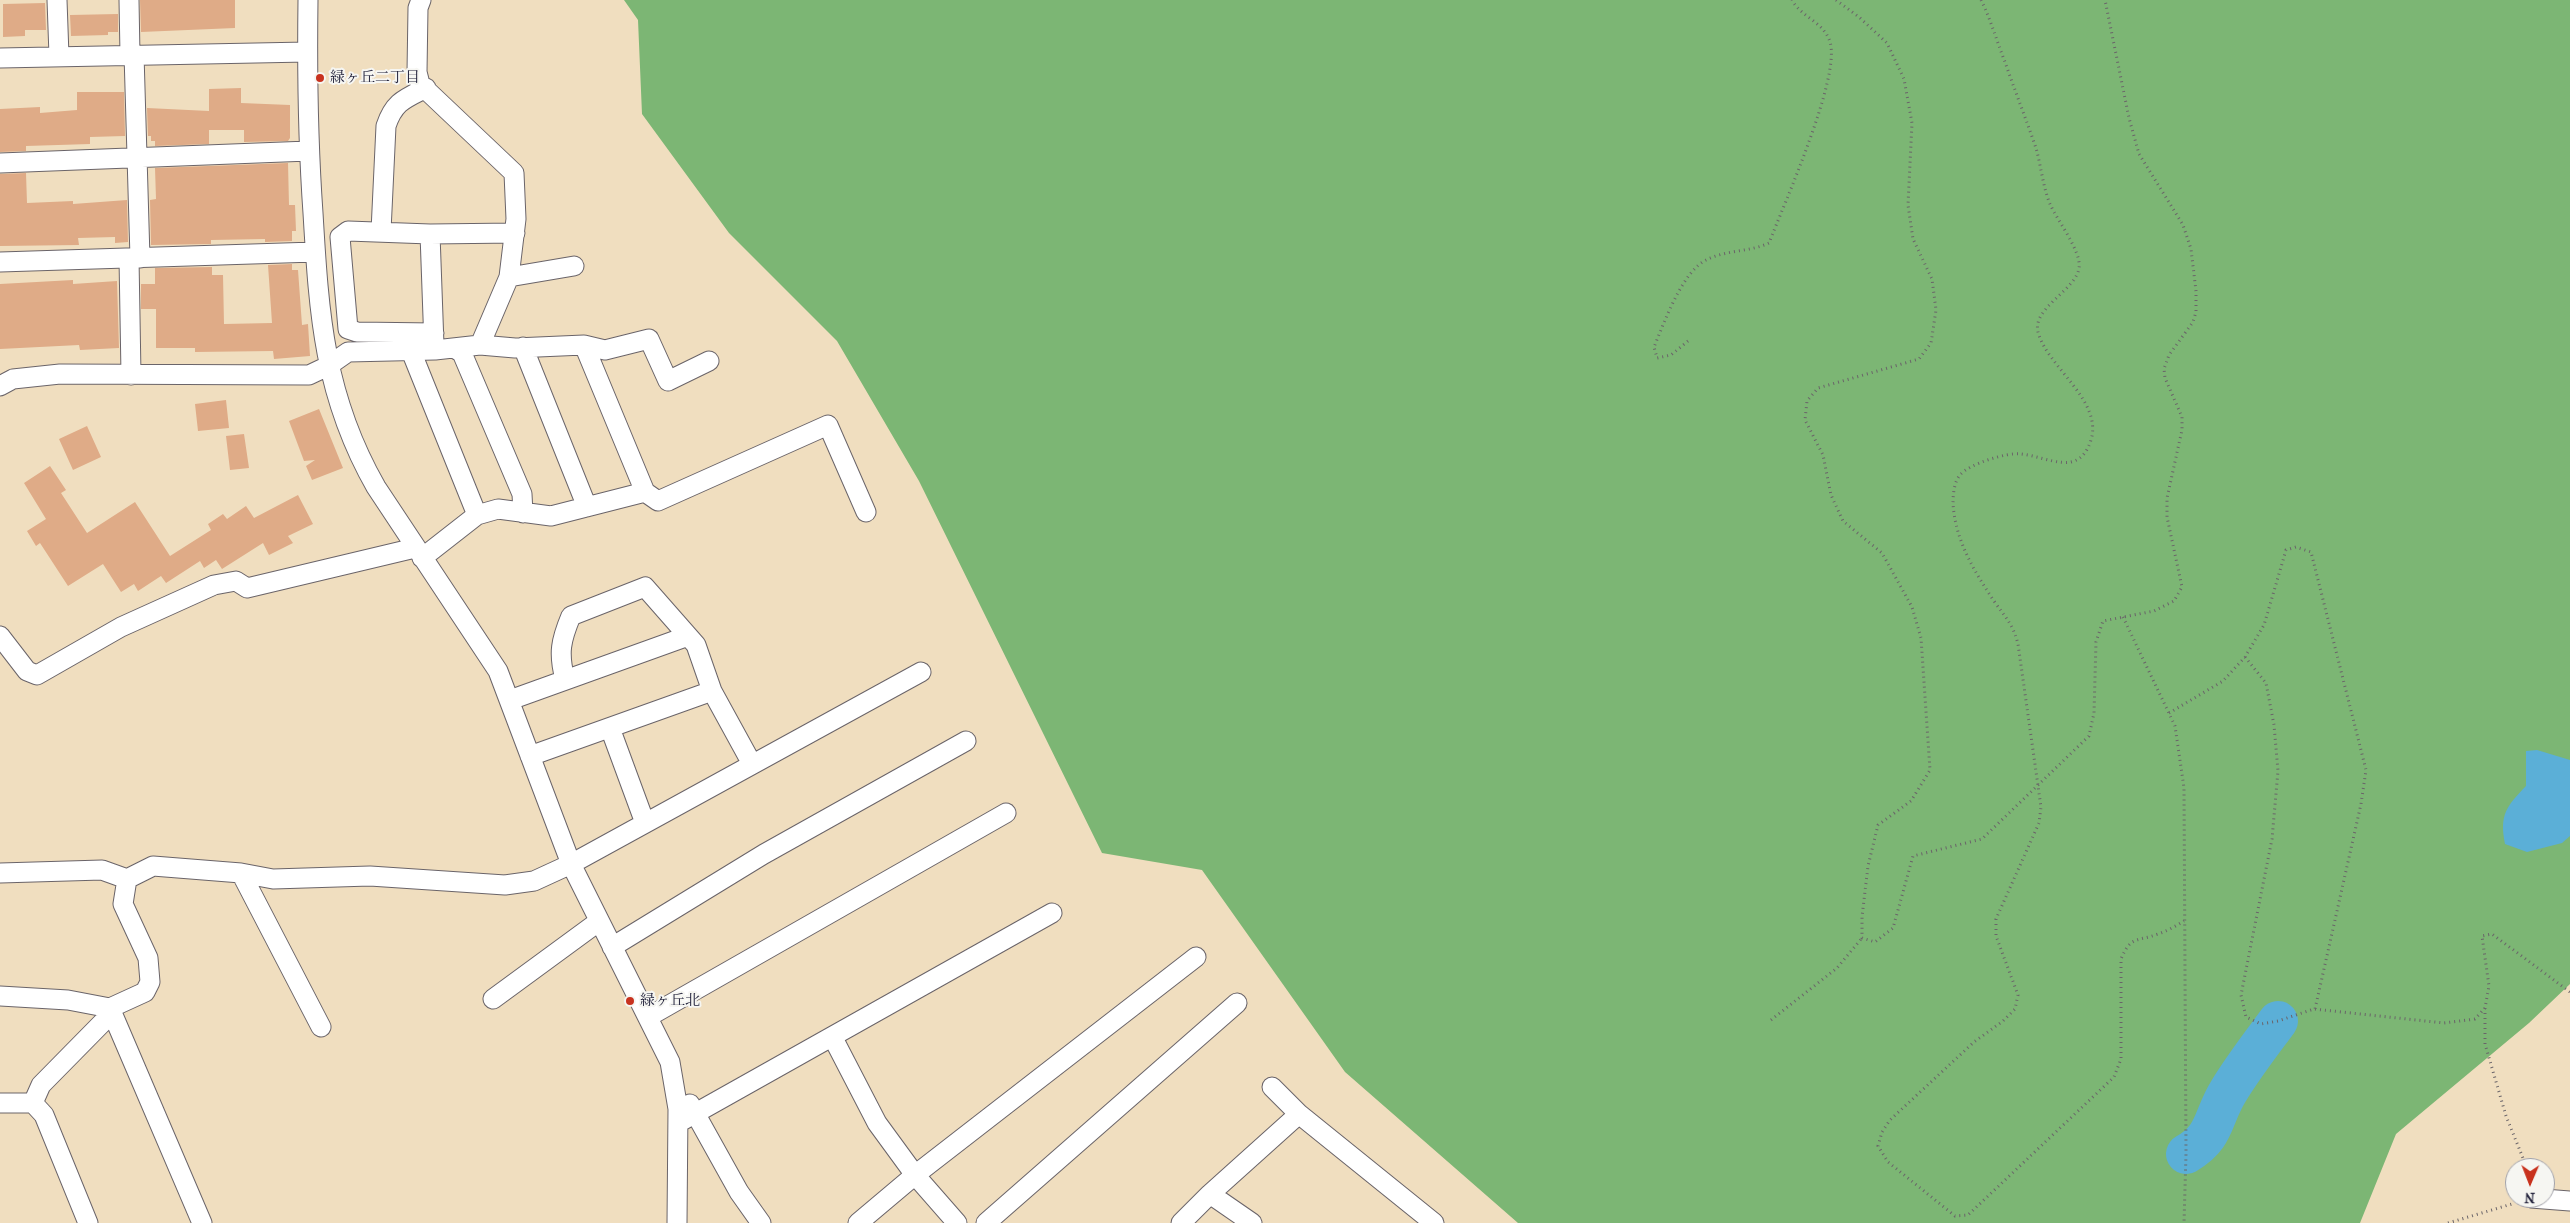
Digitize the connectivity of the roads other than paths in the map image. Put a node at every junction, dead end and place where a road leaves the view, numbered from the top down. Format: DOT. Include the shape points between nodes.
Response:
graph roads {
  1 [pos="57,0"];
  2 [pos="129,0"];
  3 [pos="308,0"];
  4 [pos="422,0"];
  5 [pos="307,52"];
  6 [pos="132,54"];
  7 [pos="59,56"];
  8 [pos="0,58"];
  9 [pos="426,88"];
  10 [pos="309,151"];
  11 [pos="137,158"];
  12 [pos="0,163"];
  13 [pos="381,231"];
  14 [pos="515,233"];
  15 [pos="430,234"];
  16 [pos="315,252"];
  17 [pos="135,258"];
  18 [pos="0,262"];
  19 [pos="574,266"];
  20 [pos="509,277"];
  21 [pos="434,342"];
  22 [pos="480,345"];
  23 [pos="584,345"];
  24 [pos="523,347"];
  25 [pos="454,348"];
  26 [pos="411,351"];
  27 [pos="709,360"];
  28 [pos="328,366"];
  29 [pos="131,375"];
  30 [pos="0,386"];
  31 [pos="645,492"];
  32 [pos="587,507"];
  33 [pos="866,512"];
  34 [pos="523,513"];
  35 [pos="477,515"];
  36 [pos="418,553"];
  37 [pos="0,636"];
  38 [pos="688,636"];
  39 [pos="921,672"];
  40 [pos="565,679"];
  41 [pos="712,692"];
  42 [pos="510,700"];
  43 [pos="610,728"];
  44 [pos="966,741"];
  45 [pos="530,756"];
  46 [pos="752,764"];
  47 [pos="1006,813"];
  48 [pos="645,823"];
  49 [pos="571,864"];
  50 [pos="0,873"];
  51 [pos="241,873"];
  52 [pos="127,879"];
  53 [pos="1052,913"];
  54 [pos="598,922"];
  55 [pos="612,947"];
  56 [pos="1196,957"];
  57 [pos="0,996"];
  58 [pos="493,1000"];
  59 [pos="1237,1003"];
  60 [pos="110,1008"];
  61 [pos="648,1017"];
  62 [pos="321,1027"];
  63 [pos="833,1038"];
  64 [pos="670,1062"];
  65 [pos="1272,1086"];
  66 [pos="33,1102"];
  67 [pos="0,1103"];
  68 [pos="695,1114"];
  69 [pos="1299,1114"];
  70 [pos="678,1123"];
  71 [pos="915,1175"];
  72 [pos="1210,1194"];
  73 [pos="2555,1200"];
  74 [pos="2570,1201"];
  75 [pos="88,1223"];
  76 [pos="202,1223"];
  77 [pos="678,1223"];
  78 [pos="761,1223"];
  79 [pos="858,1223"];
  80 [pos="957,1223"];
  81 [pos="986,1223"];
  82 [pos="1181,1223"];
  83 [pos="1252,1223"];
  84 [pos="1434,1223"];
  1 -- 7 [label="street"];
  2 -- 6 [label="street"];
  3 -- 5 [label="street"];
  4 -- 9 [label="street" via="418,8 417,72 420,84"];
  5 -- 6 [label="street"];
  5 -- 10 [label="street"];
  6 -- 7 [label="street"];
  6 -- 11 [label="street"];
  7 -- 8 [label="street"];
  9 -- 13 [label="street" via="399,102 386,126"];
  9 -- 14 [label="street" via="514,172"];
  10 -- 11 [label="street"];
  10 -- 16 [label="street"];
  11 -- 12 [label="street"];
  11 -- 17 [label="street"];
  13 -- 15 [label="street"];
  13 -- 21 [label="street" via="348,231 340,238 348,329"];
  14 -- 15 [label="street"];
  14 -- 20 [label="street"];
  15 -- 21 [label="street"];
  16 -- 17 [label="street"];
  16 -- 28 [label="street" via="322,336"];
  17 -- 18 [label="street"];
  17 -- 29 [label="street"];
  19 -- 20 [label="street"];
  20 -- 22 [label="street"];
  21 -- 25 [label="street"];
  21 -- 26 [label="street"];
  22 -- 24 [label="street"];
  22 -- 25 [label="street"];
  23 -- 24 [label="street"];
  23 -- 27 [label="street" via="605,350 648,339 668,381"];
  23 -- 31 [label="street"];
  24 -- 32 [label="street"];
  25 -- 34 [label="street" via="462,353 522,494"];
  26 -- 28 [label="street" via="348,352"];
  26 -- 35 [label="street"];
  28 -- 29 [label="street" via="309,375 291,376"];
  28 -- 36 [label="street" via="339,406 360,459"];
  29 -- 30 [label="street" via="60,374 13,379"];
  31 -- 32 [label="street"];
  31 -- 33 [label="street" via="658,501 828,426"];
  32 -- 34 [label="street" via="551,516"];
  34 -- 35 [label="street" via="498,509"];
  35 -- 36 [label="street"];
  36 -- 37 [label="street" via="247,588 236,581 214,585 121,627 37,675 27,671"];
  36 -- 42 [label="street" via="498,670"];
  38 -- 40 [label="street"];
  38 -- 40 [label="street" via="645,587 571,616 561,639"];
  38 -- 41 [label="street" via="696,645"];
  39 -- 46 [label="street"];
  40 -- 42 [label="street"];
  41 -- 43 [label="street"];
  41 -- 46 [label="street"];
  42 -- 45 [label="street"];
  43 -- 45 [label="street"];
  43 -- 48 [label="street"];
  44 -- 55 [label="street" via="764,854"];
  45 -- 49 [label="street"];
  46 -- 48 [label="street"];
  47 -- 61 [label="street"];
  48 -- 49 [label="street"];
  49 -- 51 [label="street" via="534,881 505,885 370,876 273,879"];
  49 -- 54 [label="street"];
  50 -- 52 [label="street" via="102,870"];
  51 -- 52 [label="street" via="153,866"];
  51 -- 62 [label="street"];
  52 -- 60 [label="street" via="123,904 148,958 150,982 144,992"];
  53 -- 63 [label="street"];
  54 -- 55 [label="street"];
  54 -- 58 [label="street"];
  55 -- 61 [label="street"];
  56 -- 71 [label="street"];
  57 -- 60 [label="street" via="68,1000"];
  59 -- 81 [label="street"];
  60 -- 66 [label="street" via="104,1020 41,1085"];
  60 -- 76 [label="street"];
  61 -- 64 [label="street"];
  63 -- 68 [label="street"];
  63 -- 71 [label="street" via="877,1124"];
  64 -- 68 [label="street"];
  64 -- 70 [label="street"];
  65 -- 69 [label="street"];
  66 -- 67 [label="street"];
  66 -- 75 [label="street" via="44,1115"];
  68 -- 70 [label="street"];
  68 -- 78 [label="street" via="739,1192"];
  69 -- 72 [label="street"];
  69 -- 84 [label="street"];
  70 -- 77 [label="street"];
  71 -- 79 [label="street"];
  71 -- 80 [label="street"];
  72 -- 82 [label="street"];
  72 -- 83 [label="street"];
  73 -- 74 [label="street"];
}
